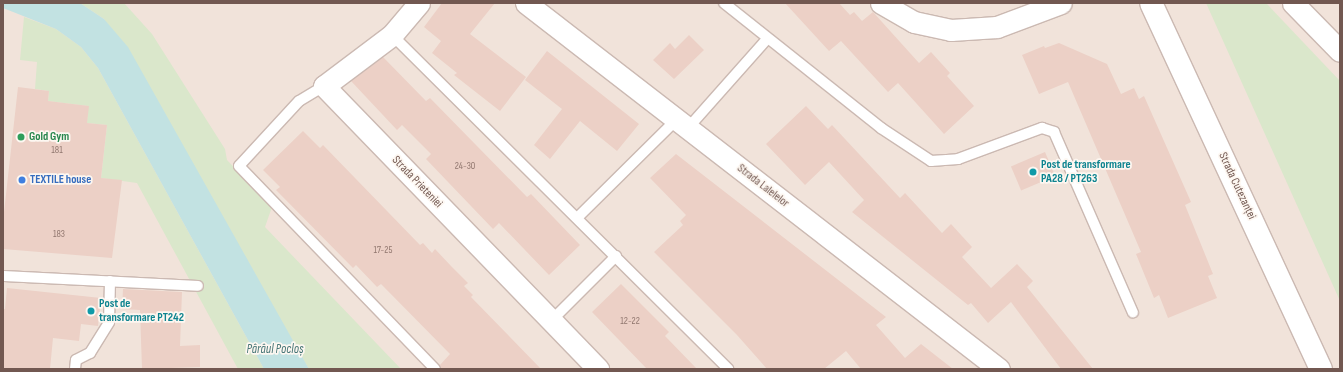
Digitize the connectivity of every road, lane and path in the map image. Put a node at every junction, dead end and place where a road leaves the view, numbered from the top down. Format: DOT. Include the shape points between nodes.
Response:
graph roads {
  1 [pos="419,3"];
  2 [pos="526,3"];
  3 [pos="724,3"];
  4 [pos="881,3"];
  5 [pos="1061,3"];
  6 [pos="1151,3"];
  7 [pos="1293,3"];
  8 [pos="392,35"];
  9 [pos="767,38"];
  10 [pos="1340,51"];
  11 [pos="324,86"];
  12 [pos="682,124"];
  13 [pos="577,218"];
  14 [pos="616,256"];
  15 [pos="3,276"];
  16 [pos="110,281"];
  17 [pos="198,286"];
  18 [pos="1133,312"];
  19 [pos="551,321"];
  20 [pos="75,369"];
  21 [pos="434,369"];
  22 [pos="598,369"];
  23 [pos="728,369"];
  24 [pos="999,369"];
  25 [pos="1321,369"];
  1 -- 8 [label="street"];
  2 -- 12 [label="street, Strada Lalelelor"];
  3 -- 9 [label="lane"];
  4 -- 5 [label="street" via="914,22 951,30 997,26"];
  6 -- 25 [label="street, Strada Cutezanței"];
  7 -- 10 [label="street"];
  8 -- 11 [label="street"];
  8 -- 13 [label="lane"];
  9 -- 12 [label="lane"];
  9 -- 18 [label="lane" via="881,128 931,160 958,159 1042,128 1054,132"];
  11 -- 19 [label="street, Strada Prieteniei"];
  11 -- 21 [label="lane" via="299,101 239,166"];
  12 -- 13 [label="lane"];
  12 -- 24 [label="street, Strada Lalelelor"];
  13 -- 14 [label="lane"];
  14 -- 19 [label="lane"];
  14 -- 23 [label="lane"];
  15 -- 16 [label="lane"];
  16 -- 17 [label="lane"];
  16 -- 20 [label="lane" via="109,322 90,352 76,360"];
  19 -- 22 [label="street, Strada Prieteniei"];
}
